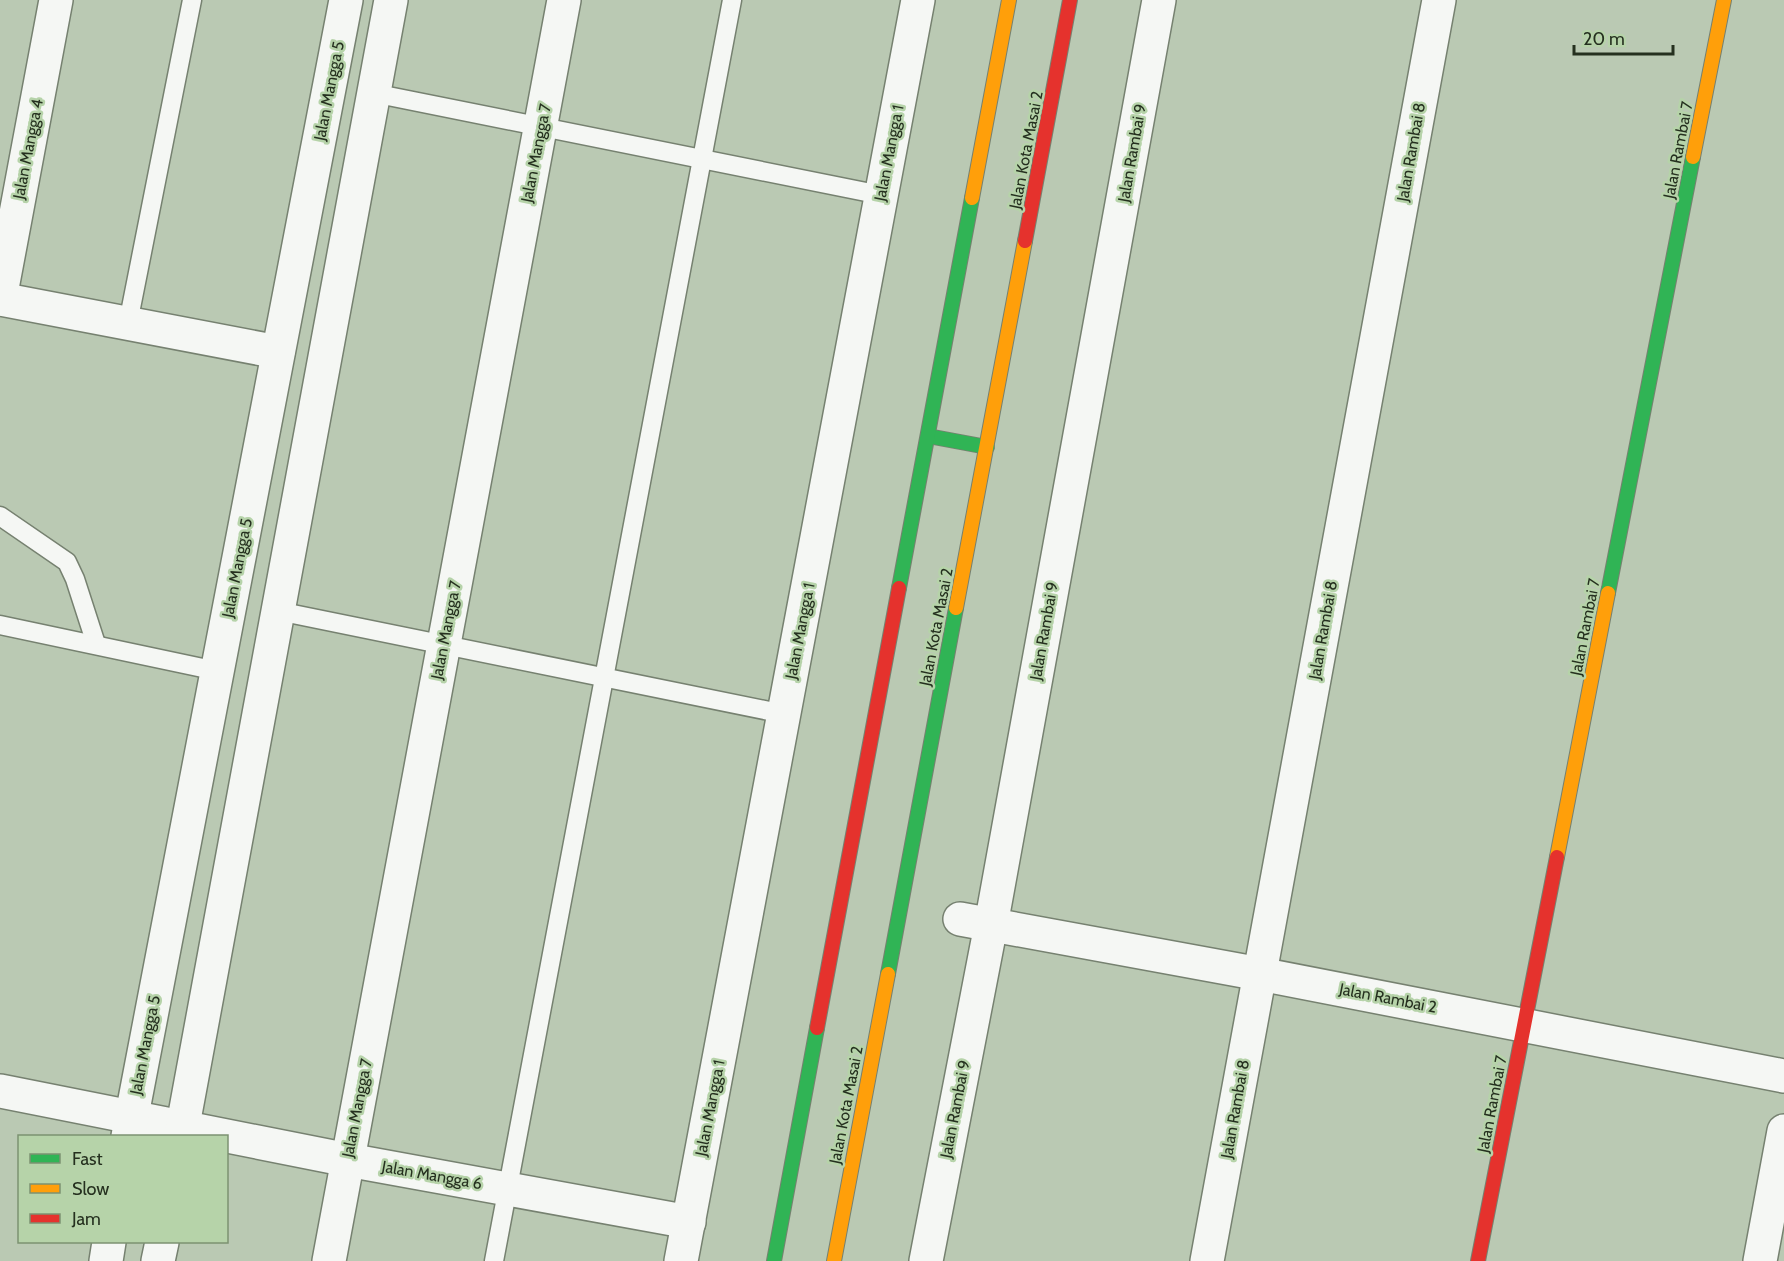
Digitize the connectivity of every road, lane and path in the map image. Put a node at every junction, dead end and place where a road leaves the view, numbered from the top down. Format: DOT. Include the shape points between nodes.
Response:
graph roads {
  1 [pos="56,0"];
  2 [pos="192,0"];
  3 [pos="346,0"];
  4 [pos="391,0"];
  5 [pos="564,0"];
  6 [pos="732,0"];
  7 [pos="918,0"];
  8 [pos="1009,0"];
  9 [pos="1070,0"];
  10 [pos="1159,0"];
  11 [pos="1439,0"];
  12 [pos="1724,0"];
  13 [pos="374,93"];
  14 [pos="541,126"];
  15 [pos="702,159"];
  16 [pos="881,195"];
  17 [pos="0,299"];
  18 [pos="128,323"];
  19 [pos="278,352"];
  20 [pos="928,436"];
  21 [pos="987,447"];
  22 [pos="0,516"];
  23 [pos="278,611"];
  24 [pos="0,625"];
  25 [pos="96,644"];
  26 [pos="444,645"];
  27 [pos="217,671"];
  28 [pos="604,678"];
  29 [pos="784,714"];
  30 [pos="976,922"];
  31 [pos="1260,974"];
  32 [pos="1524,1025"];
  33 [pos="1784,1076"];
  34 [pos="0,1091"];
  35 [pos="130,1127"];
  36 [pos="1784,1131"];
  37 [pos="182,1132"];
  38 [pos="200,1135"];
  39 [pos="228,1140"];
  40 [pos="348,1160"];
  41 [pos="508,1188"];
  42 [pos="689,1222"];
  43 [pos="109,1243"];
  44 [pos="162,1243"];
  45 [pos="106,1261"];
  46 [pos="158,1261"];
  47 [pos="329,1261"];
  48 [pos="494,1261"];
  49 [pos="681,1261"];
  50 [pos="774,1261"];
  51 [pos="834,1261"];
  52 [pos="926,1261"];
  53 [pos="1207,1261"];
  54 [pos="1478,1261"];
  55 [pos="1760,1261"];
  1 -- 17 [label="street, Jalan Mangga 4"];
  2 -- 18 [label="lane"];
  3 -- 19 [label="street, Jalan Mangga 5"];
  4 -- 13 [label="street"];
  5 -- 14 [label="street, Jalan Mangga 7"];
  6 -- 15 [label="lane"];
  7 -- 16 [label="street, Jalan Mangga 1"];
  8 -- 20 [label="main road"];
  9 -- 21 [label="main road, Jalan Kota Masai 2"];
  10 -- 30 [label="street, Jalan Rambai 9"];
  11 -- 31 [label="street, Jalan Rambai 8"];
  12 -- 32 [label="main road, Jalan Rambai 7"];
  13 -- 14 [label="lane"];
  13 -- 23 [label="street"];
  14 -- 15 [label="lane"];
  14 -- 26 [label="street, Jalan Mangga 7"];
  15 -- 16 [label="lane"];
  15 -- 28 [label="lane"];
  16 -- 29 [label="street, Jalan Mangga 1"];
  17 -- 18 [label="street"];
  18 -- 19 [label="street"];
  19 -- 27 [label="street, Jalan Mangga 5"];
  20 -- 21 [label="main road"];
  20 -- 50 [label="main road"];
  21 -- 51 [label="main road, Jalan Kota Masai 2"];
  22 -- 25 [label="lane" via="67,562"];
  23 -- 26 [label="lane"];
  23 -- 37 [label="street"];
  24 -- 25 [label="lane"];
  25 -- 27 [label="lane"];
  26 -- 28 [label="lane"];
  26 -- 40 [label="street, Jalan Mangga 7"];
  27 -- 35 [label="street, Jalan Mangga 5"];
  28 -- 29 [label="lane"];
  28 -- 41 [label="lane"];
  29 -- 42 [label="street, Jalan Mangga 1"];
  30 -- 31 [label="street, Jalan Rambai 2"];
  30 -- 52 [label="street, Jalan Rambai 9"];
  31 -- 32 [label="street, Jalan Rambai 2"];
  31 -- 53 [label="street, Jalan Rambai 8"];
  32 -- 33 [label="street, Jalan Rambai 2"];
  32 -- 54 [label="main road, Jalan Rambai 7"];
  34 -- 35 [label="street, Jalan Mangga 6"];
  35 -- 37 [label="street, Jalan Mangga 6"];
  36 -- 55 [label="street"];
  37 -- 38 [label="street, Jalan Mangga 6"];
  39 -- 40 [label="street, Jalan Mangga 6"];
  40 -- 41 [label="street, Jalan Mangga 6"];
  40 -- 47 [label="street, Jalan Mangga 7"];
  41 -- 42 [label="street, Jalan Mangga 6"];
  41 -- 48 [label="lane"];
  42 -- 49 [label="street, Jalan Mangga 1"];
  43 -- 45 [label="street"];
  44 -- 46 [label="street"];
}
